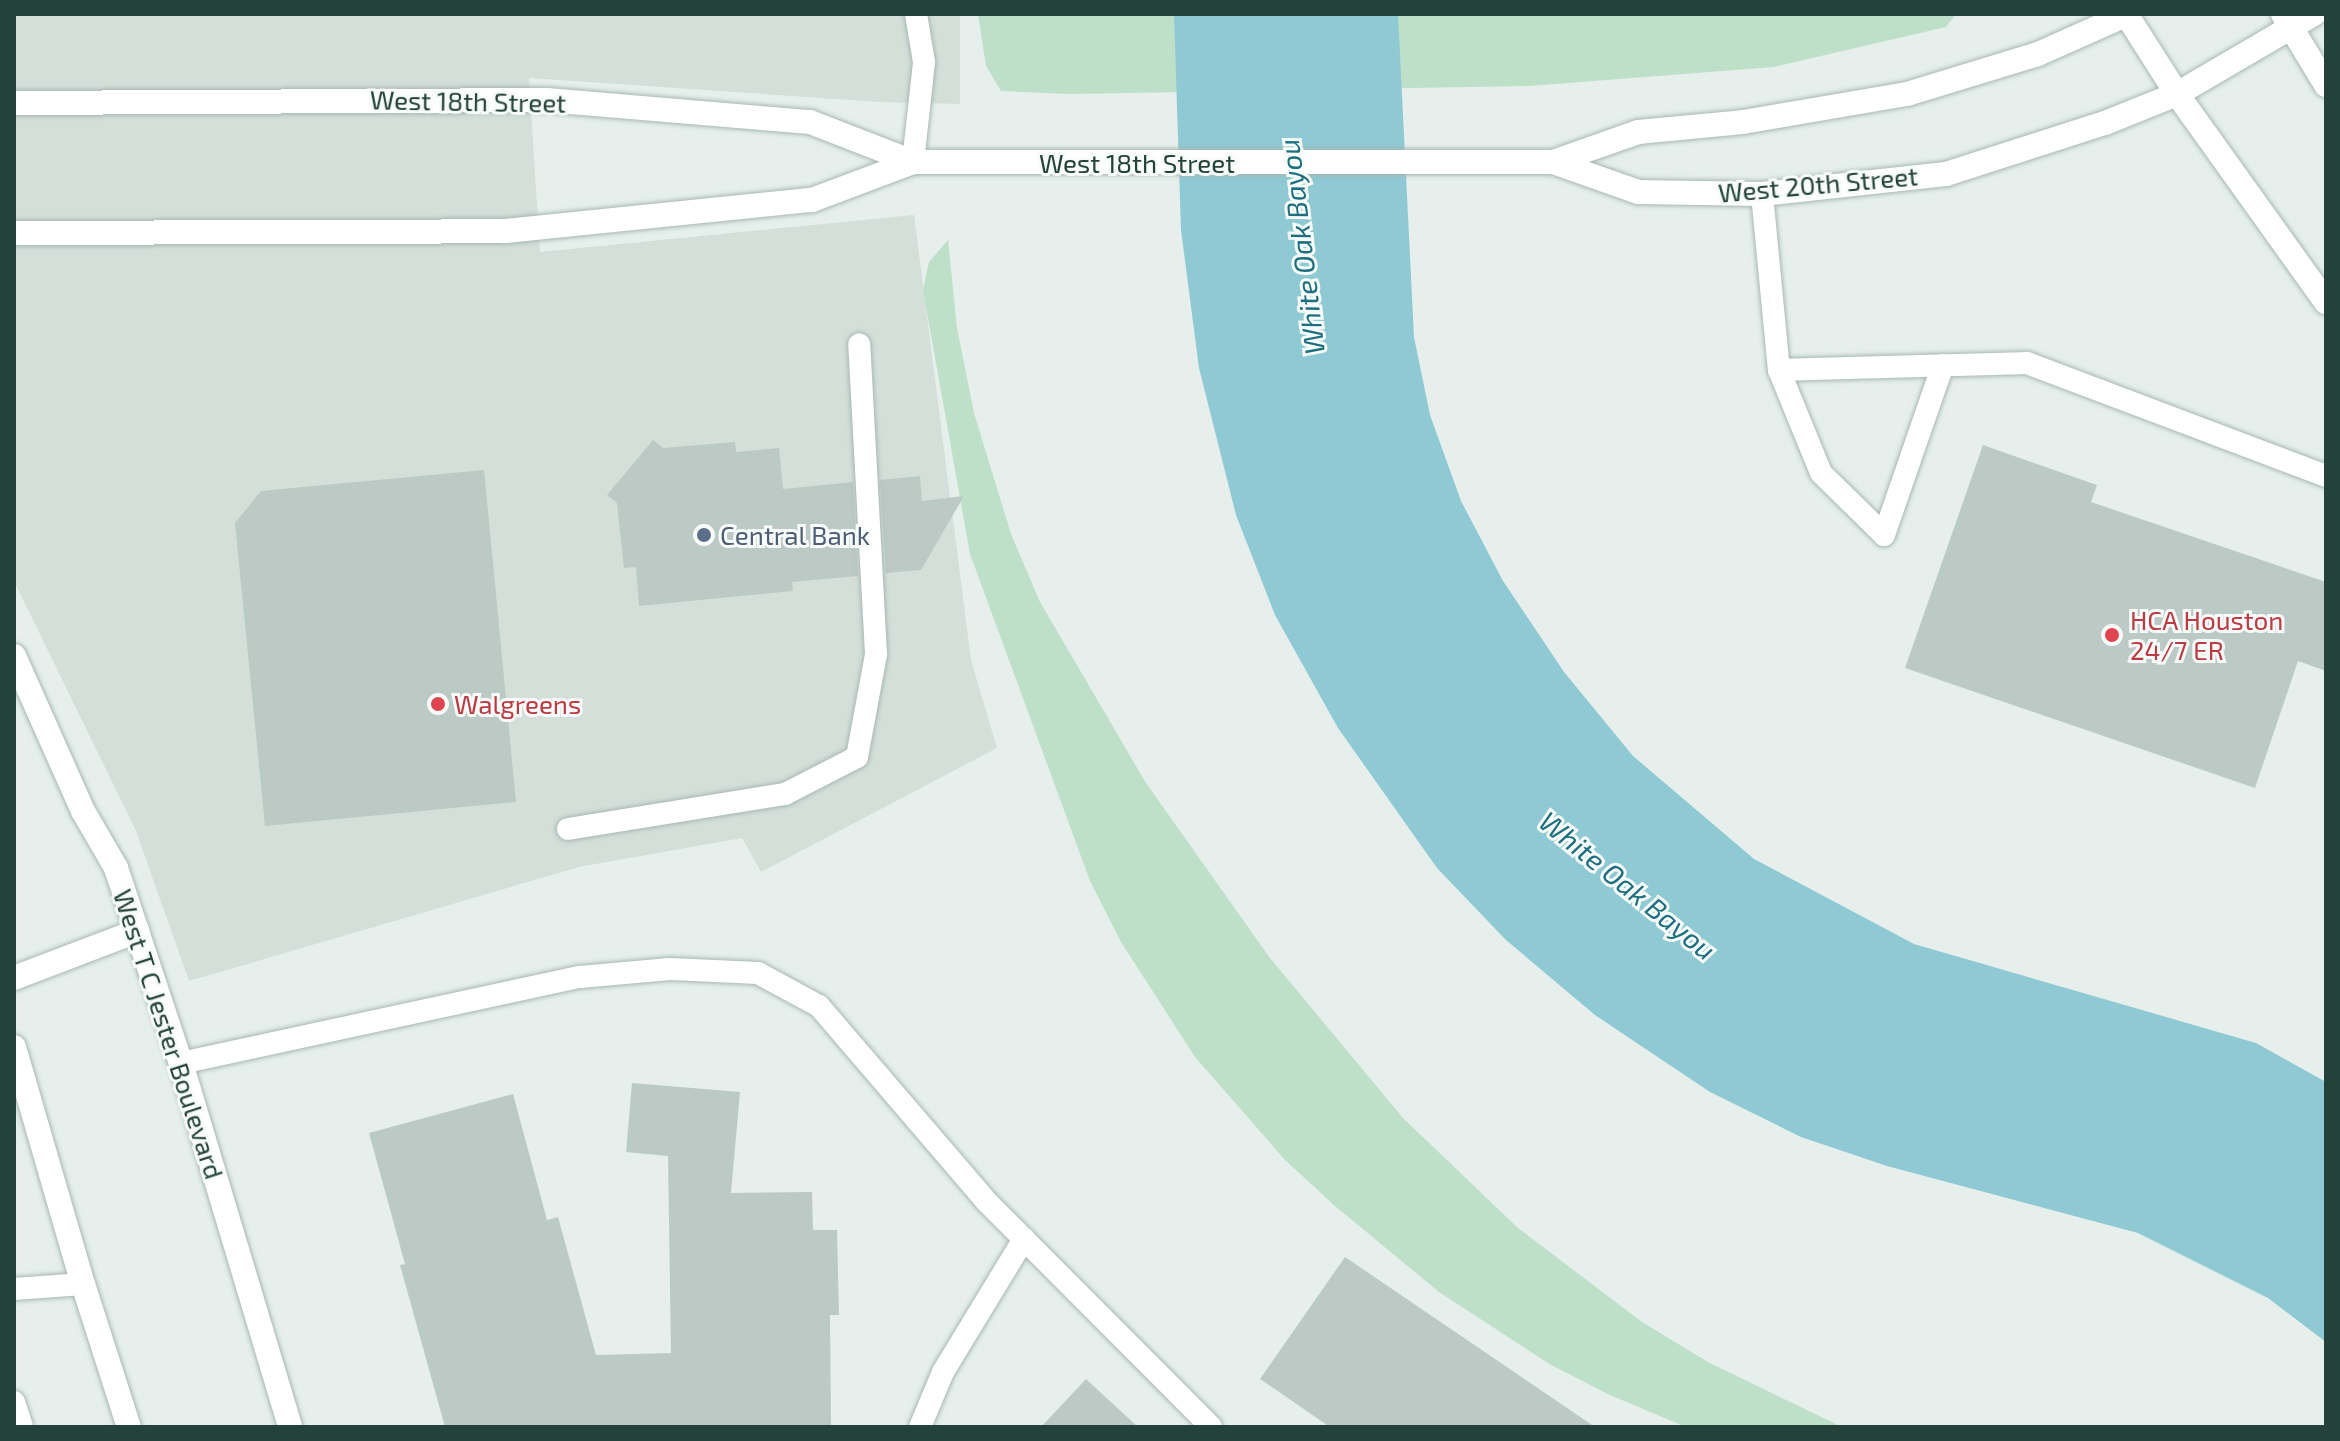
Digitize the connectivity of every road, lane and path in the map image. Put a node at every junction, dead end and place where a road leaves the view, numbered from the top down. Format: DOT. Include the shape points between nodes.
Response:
graph roads {
  1 [pos="916,14"];
  2 [pos="2127,14"];
  3 [pos="2314,14"];
  4 [pos="2287,21"];
  5 [pos="2326,85"];
  6 [pos="2177,94"];
  7 [pos="14,103"];
  8 [pos="913,162"];
  9 [pos="1553,162"];
  10 [pos="1762,194"];
  11 [pos="14,233"];
  12 [pos="2326,302"];
  13 [pos="859,344"];
  14 [pos="1943,365"];
  15 [pos="1779,370"];
  16 [pos="2326,476"];
  17 [pos="14,656"];
  18 [pos="568,829"];
  19 [pos="137,931"];
  20 [pos="14,978"];
  21 [pos="14,1047"];
  22 [pos="181,1063"];
  23 [pos="1024,1239"];
  24 [pos="83,1284"];
  25 [pos="14,1289"];
  26 [pos="14,1402"];
  27 [pos="22,1427"];
  28 [pos="129,1427"];
  29 [pos="290,1427"];
  30 [pos="920,1427"];
  31 [pos="1211,1427"];
  1 -- 8 [label="lane" via="924,62"];
  2 -- 6 [label="main road"];
  2 -- 9 [label="main road" via="2038,54 1907,94 1743,122 1638,132"];
  3 -- 4 [label="main road, West 20th Street"];
  4 -- 5 [label="main road"];
  4 -- 6 [label="main road, West 20th Street"];
  6 -- 10 [label="main road, West 20th Street" via="1946,174"];
  6 -- 12 [label="main road"];
  7 -- 8 [label="main road, West 18th Street" via="547,100 810,122"];
  8 -- 9 [label="main road, West 18th Street"];
  8 -- 11 [label="main road, West 18th Street" via="812,200 505,231"];
  9 -- 10 [label="main road, West 20th Street" via="1638,192"];
  10 -- 15 [label="lane"];
  13 -- 18 [label="lane" via="876,654 857,757 785,794"];
  14 -- 15 [label="lane"];
  14 -- 15 [label="lane" via="1884,535 1821,473"];
  14 -- 16 [label="lane" via="2027,363"];
  17 -- 19 [label="main road, West T C Jester Boulevard" via="83,811 116,868"];
  19 -- 20 [label="main road"];
  19 -- 22 [label="main road, West T C Jester Boulevard"];
  21 -- 24 [label="main road"];
  22 -- 23 [label="lane" via="580,977 670,969 758,973 819,1006"];
  22 -- 29 [label="main road, West T C Jester Boulevard"];
  23 -- 30 [label="lane" via="943,1372"];
  23 -- 31 [label="lane"];
  24 -- 25 [label="lane"];
  24 -- 28 [label="main road"];
  26 -- 27 [label="lane"];
}
